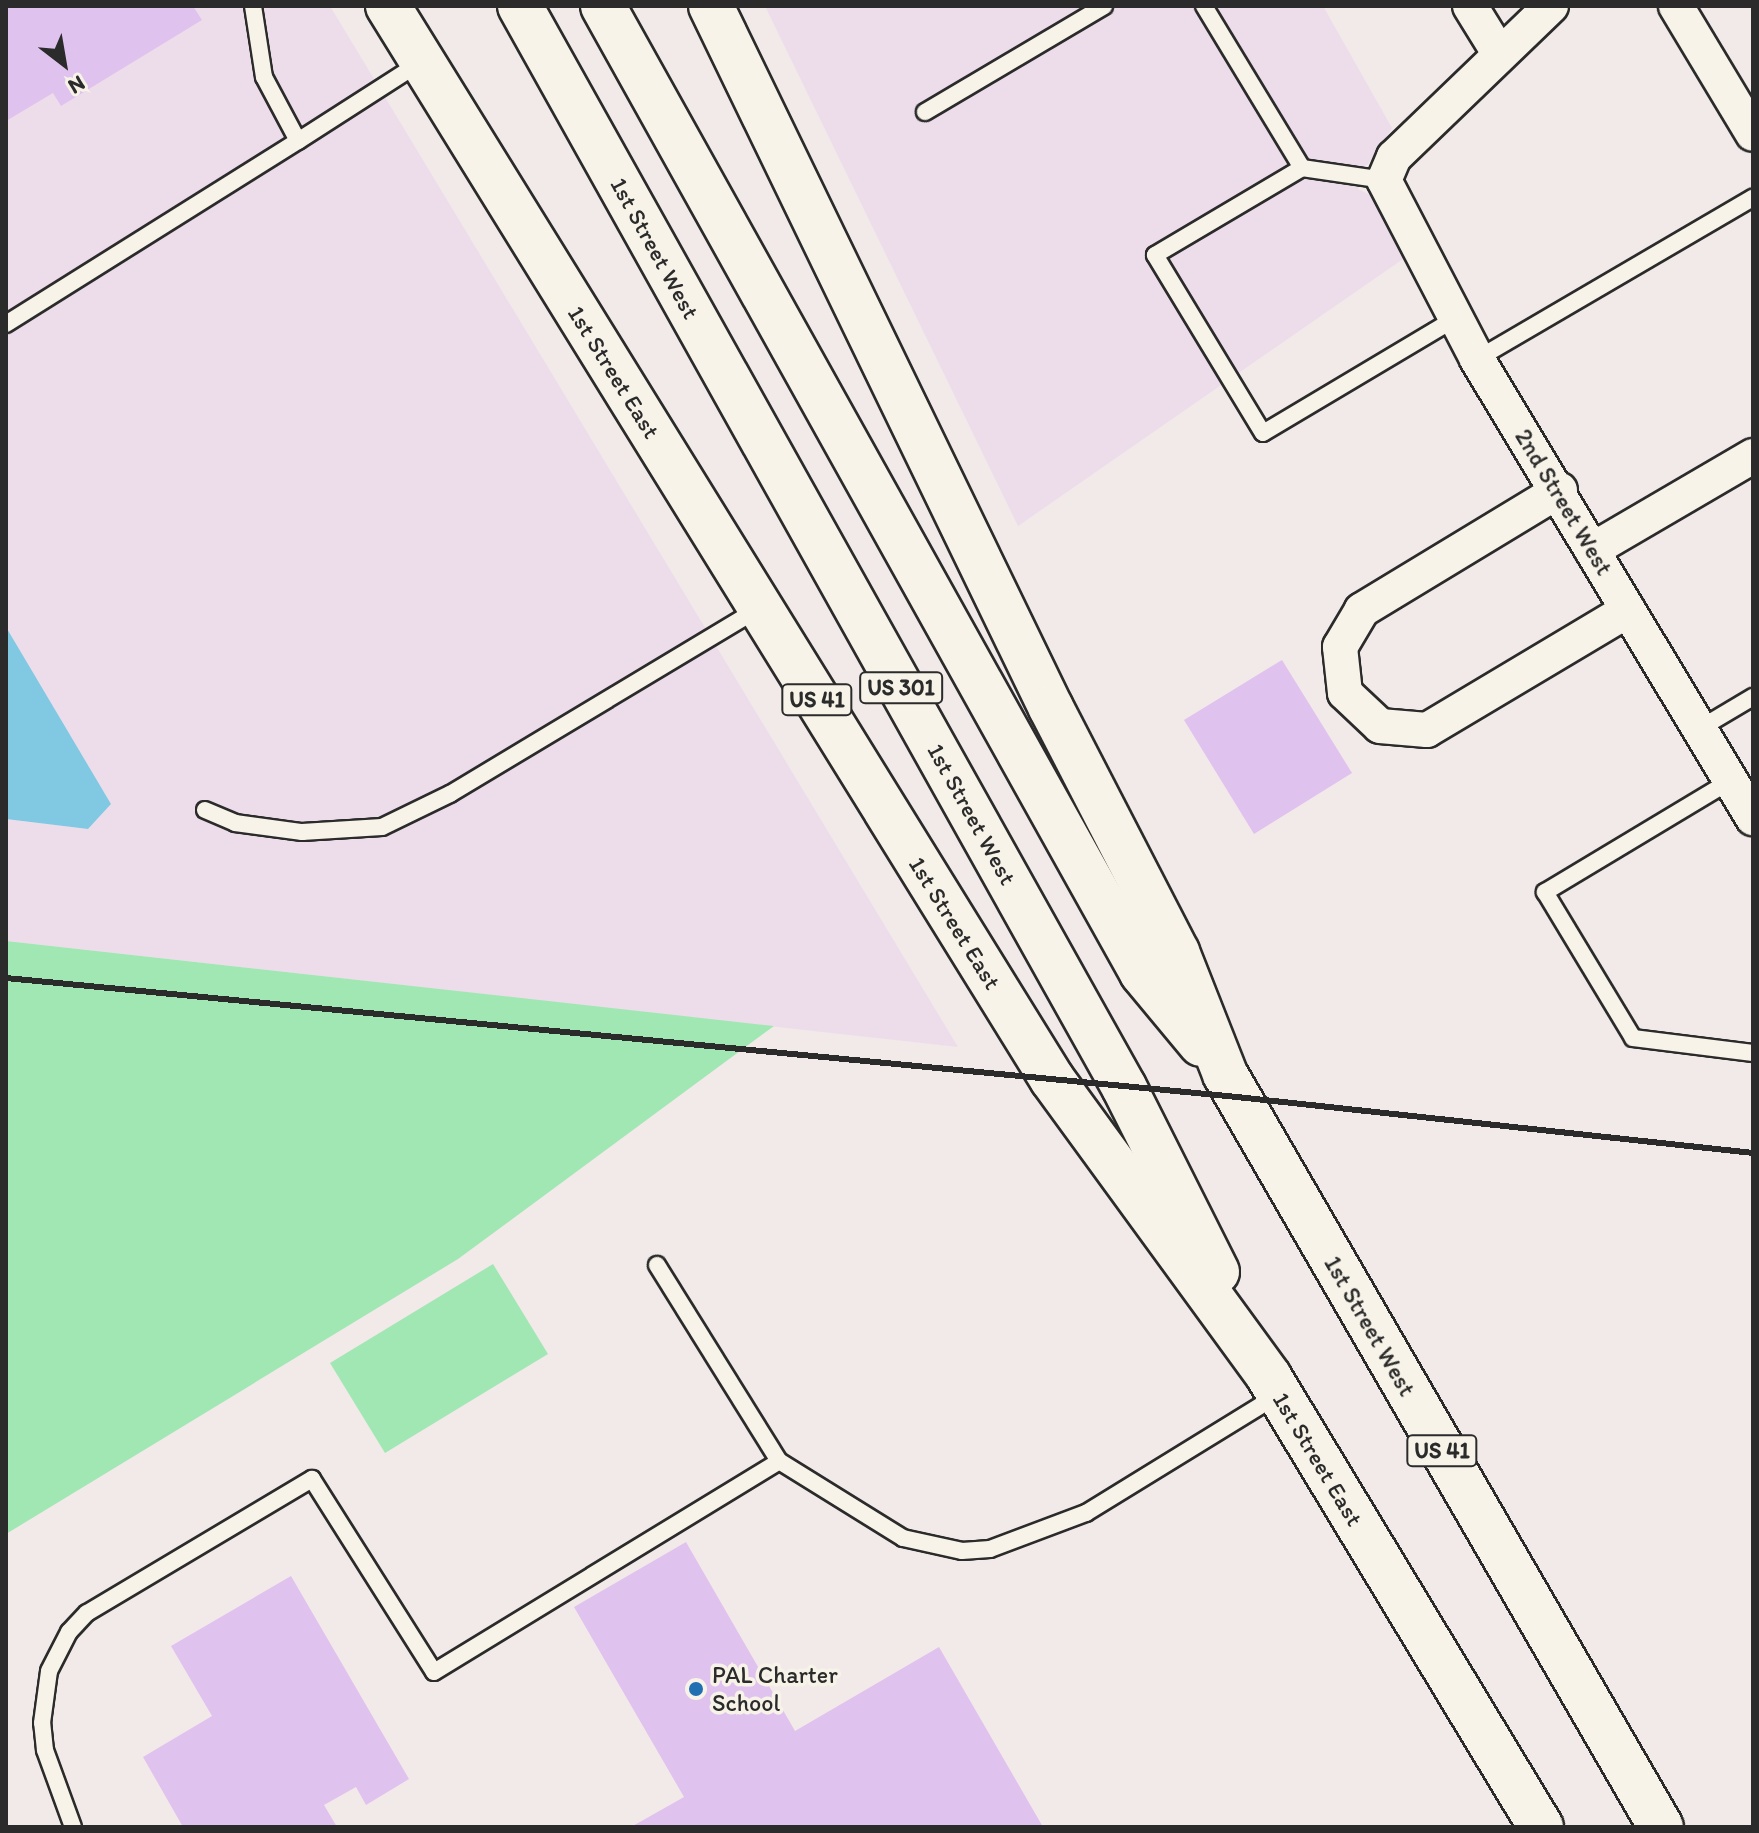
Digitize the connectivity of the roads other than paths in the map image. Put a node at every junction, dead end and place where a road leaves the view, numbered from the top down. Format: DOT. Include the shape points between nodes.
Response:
graph roads {
  1 [pos="253,6"];
  2 [pos="388,6"];
  3 [pos="520,6"];
  4 [pos="603,6"];
  5 [pos="711,6"];
  6 [pos="1104,6"];
  7 [pos="1204,6"];
  8 [pos="1470,6"];
  9 [pos="1551,6"];
  10 [pos="1676,6"];
  11 [pos="1499,53"];
  12 [pos="422,61"];
  13 [pos="925,112"];
  14 [pos="1753,134"];
  15 [pos="298,141"];
  16 [pos="1302,168"];
  17 [pos="1384,180"];
  18 [pos="1753,198"];
  19 [pos="1456,318"];
  20 [pos="6,324"];
  21 [pos="1477,359"];
  22 [pos="1753,456"];
  23 [pos="1560,490"];
  24 [pos="1592,550"];
  25 [pos="760,608"];
  26 [pos="1628,610"];
  27 [pos="1753,697"];
  28 [pos="1699,729"];
  29 [pos="1730,781"];
  30 [pos="205,810"];
  31 [pos="1753,818"];
  32 [pos="1753,1053"];
  33 [pos="1225,1074"];
  34 [pos="657,1265"];
  35 [pos="1274,1386"];
  36 [pos="779,1461"];
  37 [pos="73,1827"];
  38 [pos="1541,1827"];
  39 [pos="1661,1827"];
  1 -- 15 [label="lane" via="264,77"];
  2 -- 12 [label="main road, 1st Street East / US 41"];
  3 -- 35 [label="main road, 1st Street West / US 301" via="1124,1087"];
  4 -- 33 [label="main road, 1st Street West / US 301" via="1142,973"];
  5 -- 33 [label="main road, 1st Street West / US 41" via="1037,679 1177,952"];
  6 -- 13 [label="lane"];
  7 -- 16 [label="lane"];
  8 -- 11 [label="street"];
  9 -- 11 [label="street"];
  10 -- 14 [label="street"];
  11 -- 17 [label="street" via="1394,157"];
  12 -- 15 [label="lane"];
  12 -- 25 [label="main road, 1st Street East / US 41"];
  15 -- 20 [label="lane"];
  16 -- 17 [label="lane"];
  16 -- 19 [label="lane" via="1155,255 1263,433"];
  17 -- 19 [label="street, 2nd Street West"];
  18 -- 21 [label="lane"];
  19 -- 21 [label="street, 2nd Street West"];
  21 -- 23 [label="street, 2nd Street West"];
  22 -- 24 [label="street"];
  23 -- 24 [label="street, 2nd Street West"];
  23 -- 26 [label="street" via="1362,610 1340,647 1345,693 1380,726 1427,730"];
  24 -- 26 [label="street, 2nd Street West"];
  25 -- 30 [label="lane" via="450,794 382,827 302,832 235,823"];
  25 -- 35 [label="main road, 1st Street East / US 41" via="1074,1113"];
  26 -- 28 [label="street, 2nd Street West"];
  27 -- 28 [label="lane"];
  28 -- 29 [label="street, 2nd Street West"];
  29 -- 31 [label="street, 2nd Street West"];
  29 -- 32 [label="lane" via="1545,892 1633,1038"];
  33 -- 39 [label="main road, 1st Street West / US 41"];
  34 -- 36 [label="lane"];
  35 -- 36 [label="lane" via="1086,1513 990,1549 962,1551 903,1538"];
  35 -- 38 [label="main road, 1st Street East / US 41"];
  36 -- 37 [label="lane" via="434,1672 312,1479 87,1613 69,1632 49,1671 42,1723 52,1774"];
}
